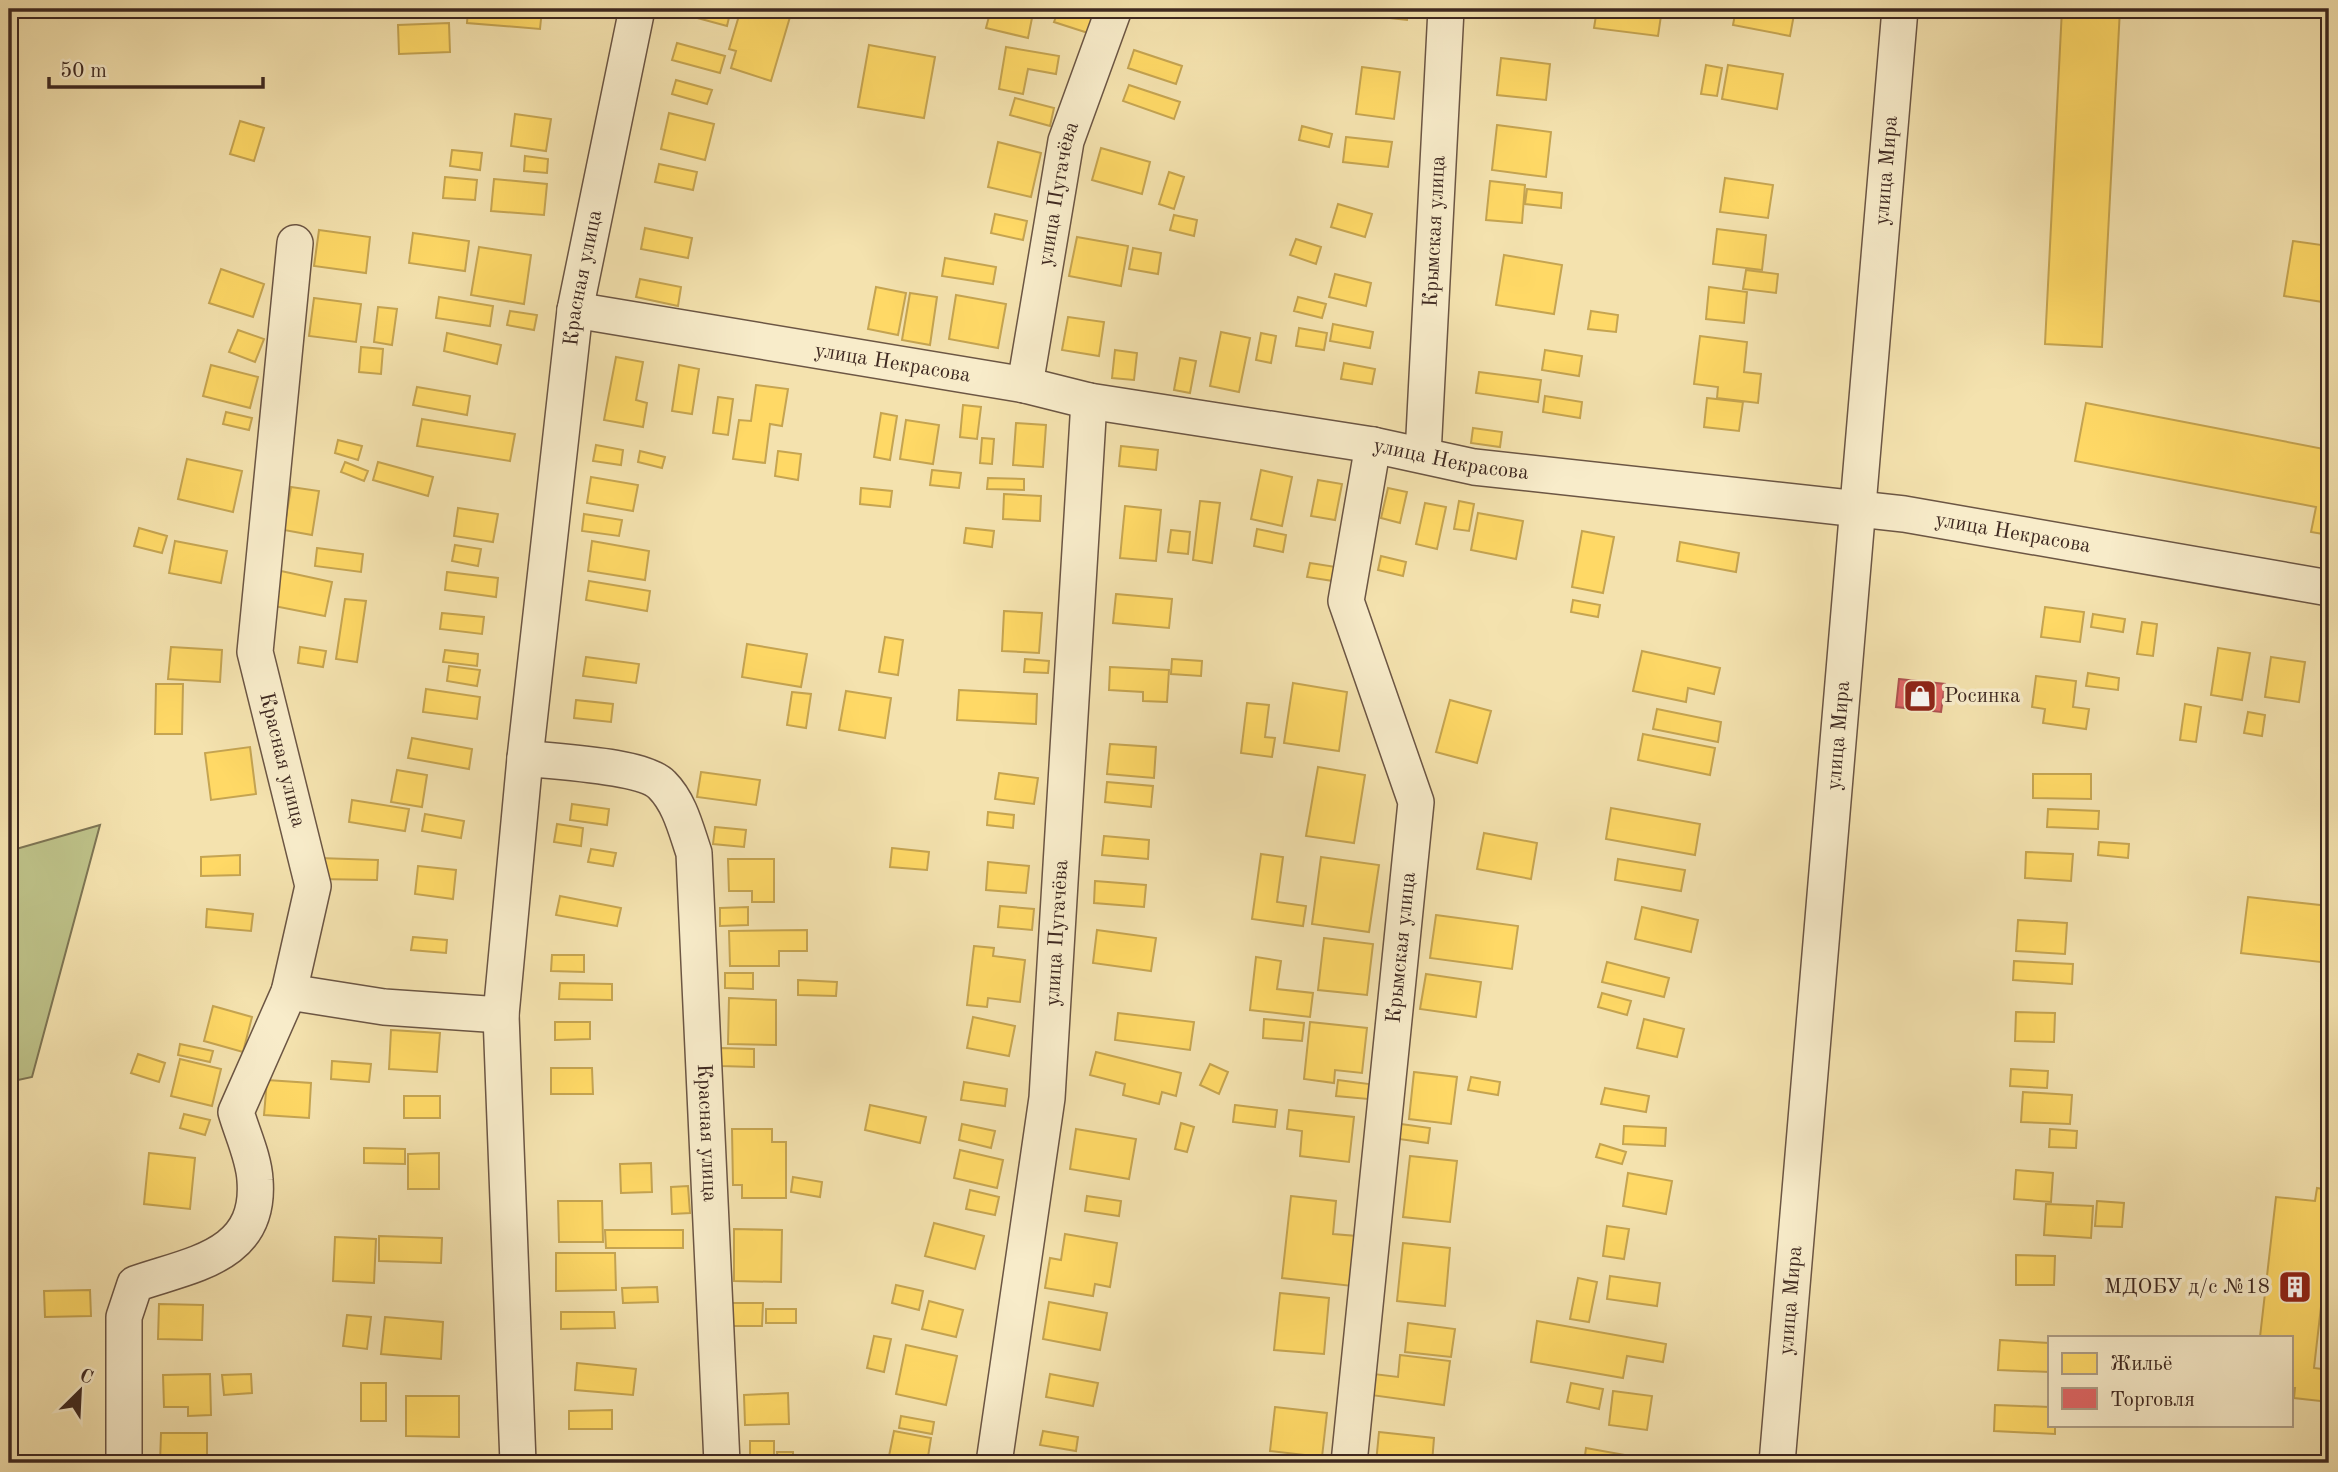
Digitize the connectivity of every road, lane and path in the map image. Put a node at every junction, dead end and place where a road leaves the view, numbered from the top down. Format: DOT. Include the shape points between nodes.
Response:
graph roads {
  1 [pos="637,9"];
  2 [pos="1114,9"];
  3 [pos="1446,9"];
  4 [pos="1900,9"];
  5 [pos="295,243"];
  6 [pos="575,310"];
  7 [pos="1025,385"];
  8 [pos="1089,401"];
  9 [pos="1373,445"];
  10 [pos="1423,455"];
  11 [pos="1859,509"];
  12 [pos="2329,588"];
  13 [pos="525,758"];
  14 [pos="289,992"];
  15 [pos="501,1015"];
  16 [pos="124,1463"];
  17 [pos="518,1463"];
  18 [pos="722,1463"];
  19 [pos="994,1463"];
  20 [pos="1349,1463"];
  21 [pos="1777,1463"];
  1 -- 6 [label="street, Красная улица"];
  2 -- 7 [label="street, улица Пугачёва" via="1066,141"];
  3 -- 10 [label="street, Крымская улица"];
  4 -- 11 [label="street, улица Мира"];
  5 -- 14 [label="street, Красная улица" via="255,652 313,886"];
  6 -- 7 [label="street, улица Некрасова"];
  6 -- 13 [label="street, Красная улица"];
  7 -- 8 [label="street, улица Некрасова"];
  8 -- 9 [label="street, улица Некрасова"];
  8 -- 19 [label="street, улица Пугачёва" via="1047,1098"];
  9 -- 10 [label="street, улица Некрасова"];
  9 -- 20 [label="street, Крымская улица" via="1346,601 1416,802"];
  10 -- 11 [label="street, улица Некрасова" via="1474,467"];
  11 -- 12 [label="street, улица Некрасова"];
  11 -- 21 [label="street, улица Мира"];
  13 -- 15 [label="street, Красная улица"];
  13 -- 18 [label="street, Красная улица" via="632,771 661,783 679,809 694,853"];
  14 -- 15 [label="street" via="384,1007"];
  14 -- 16 [label="street, Красная улица" via="236,1112 255,1180 249,1225 225,1253 135,1284 124,1317"];
  15 -- 17 [label="street, Красная улица"];
}
